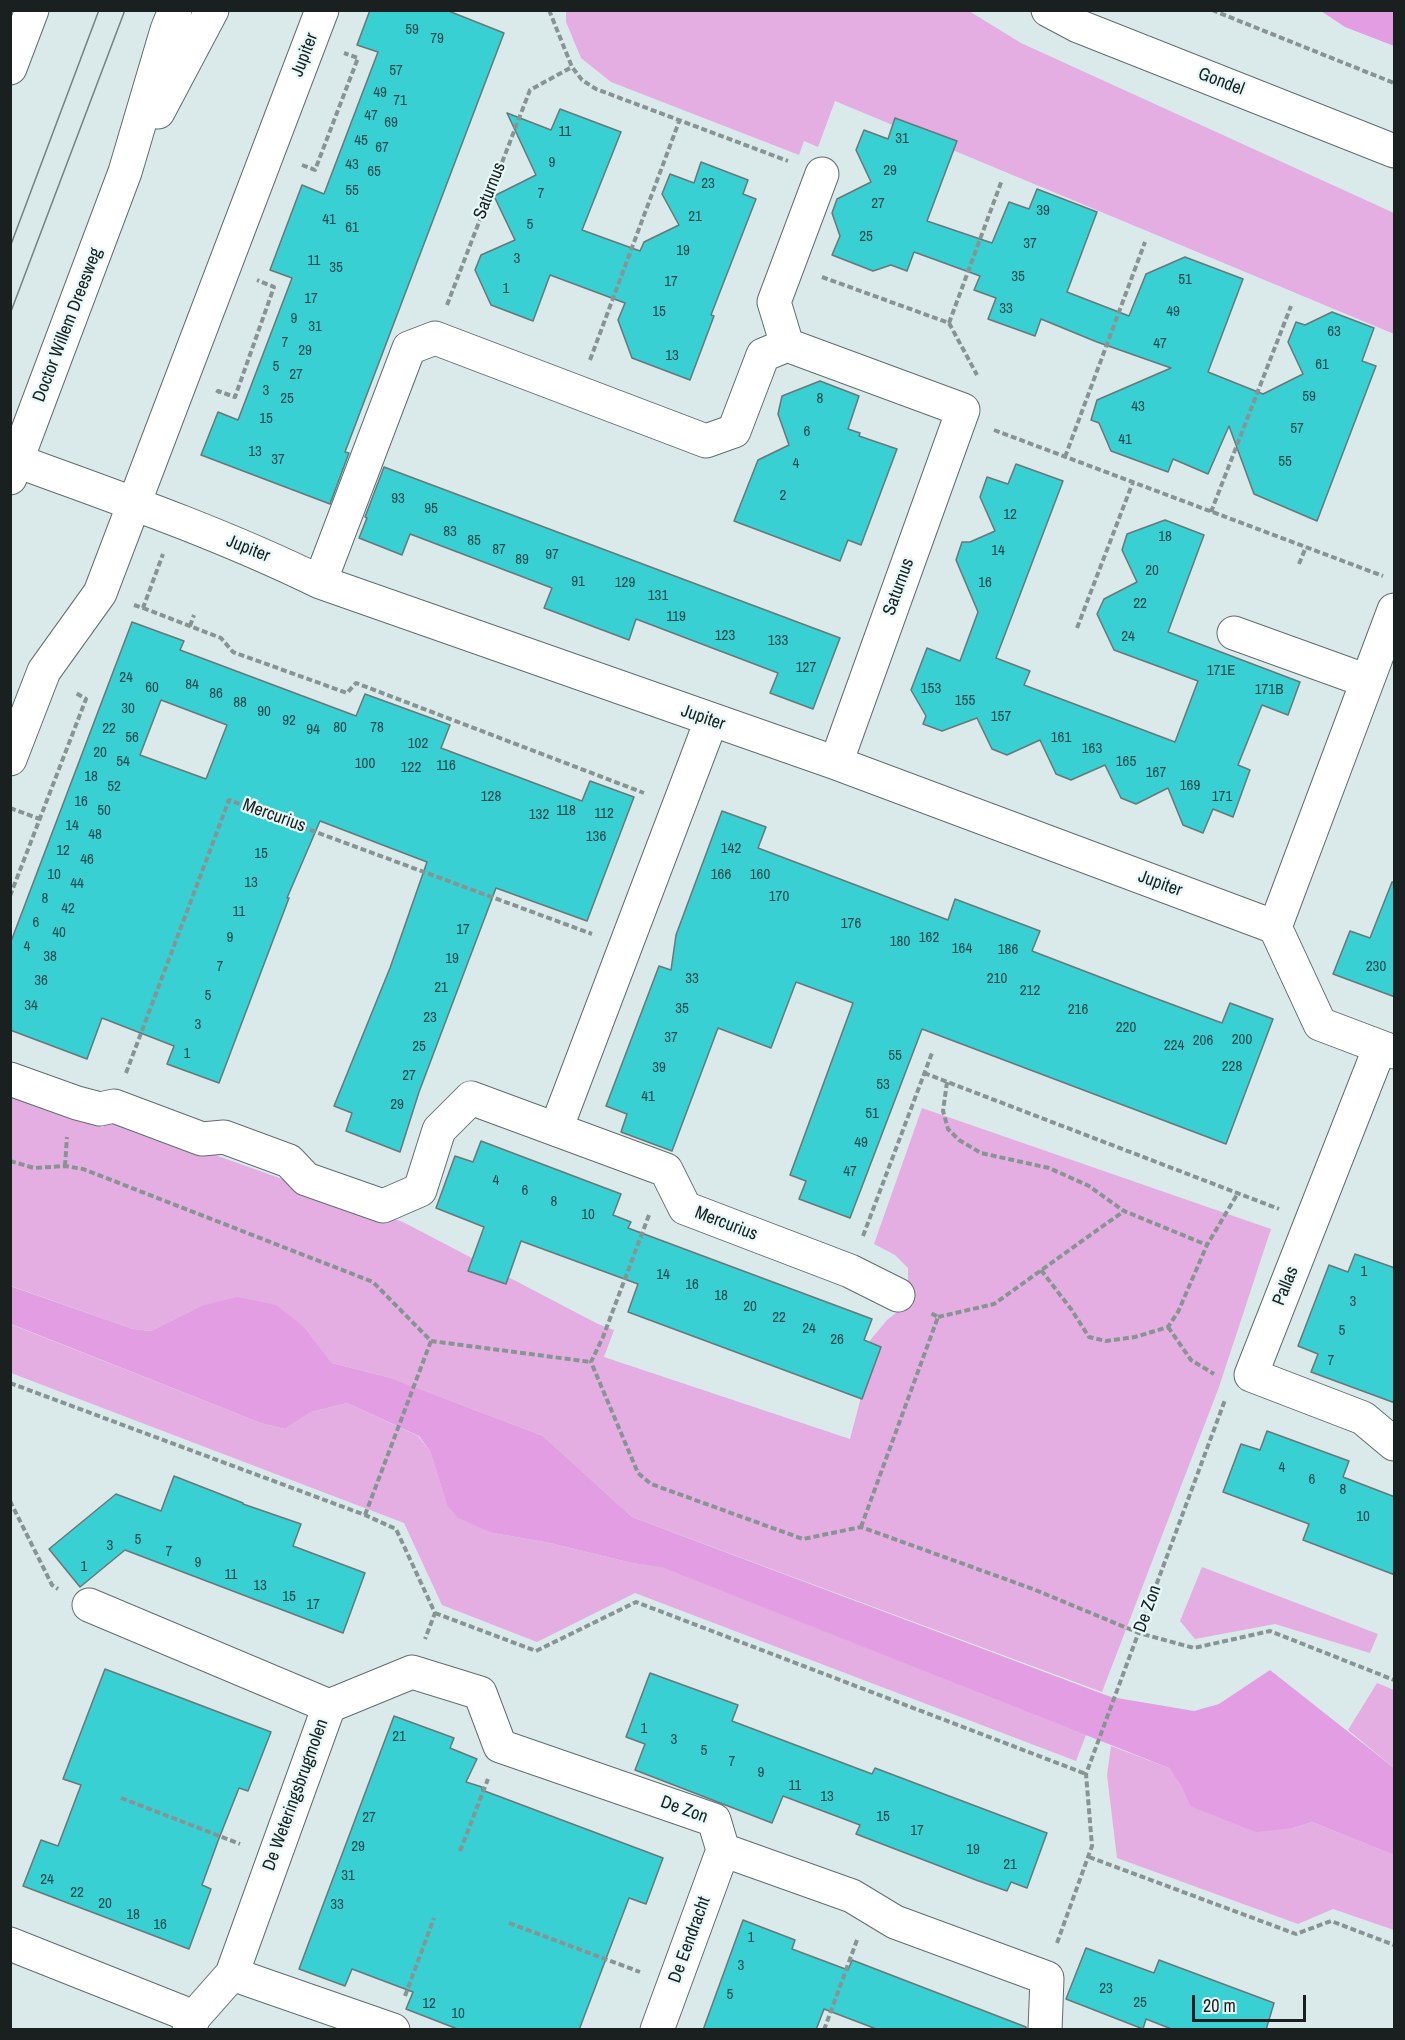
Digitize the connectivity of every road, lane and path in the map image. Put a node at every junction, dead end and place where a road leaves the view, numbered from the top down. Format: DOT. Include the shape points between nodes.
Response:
graph roads {
  1 [pos="32,10"];
  2 [pos="175,10"];
  3 [pos="212,10"];
  4 [pos="322,10"];
  5 [pos="549,10"];
  6 [pos="1048,10"];
  7 [pos="1212,10"];
  8 [pos="572,67"];
  9 [pos="10,68"];
  10 [pos="1395,83"];
  11 [pos="680,119"];
  12 [pos="1395,151"];
  13 [pos="125,172"];
  14 [pos="822,174"];
  15 [pos="1002,180"];
  16 [pos="1144,242"];
  17 [pos="788,265"];
  18 [pos="1291,306"];
  19 [pos="949,323"];
  20 [pos="435,338"];
  21 [pos="787,345"];
  22 [pos="977,375"];
  23 [pos="578,392"];
  24 [pos="963,410"];
  25 [pos="1065,457"];
  26 [pos="14,470"];
  27 [pos="1133,482"];
  28 [pos="134,503"];
  29 [pos="1211,512"];
  30 [pos="1306,547"];
  31 [pos="1299,564"];
  32 [pos="1383,576"];
  33 [pos="320,582"];
  34 [pos="143,608"];
  35 [pos="1395,610"];
  36 [pos="194,615"];
  37 [pos="190,626"];
  38 [pos="1077,628"];
  39 [pos="1234,633"];
  40 [pos="1367,681"];
  41 [pos="711,721"];
  42 [pos="10,759"];
  43 [pos="836,763"];
  44 [pos="679,806"];
  45 [pos="10,808"];
  46 [pos="40,819"];
  47 [pos="1275,927"];
  48 [pos="626,946"];
  49 [pos="1387,1050"];
  50 [pos="932,1053"];
  51 [pos="924,1074"];
  52 [pos="10,1079"];
  53 [pos="947,1082"];
  54 [pos="114,1106"];
  55 [pos="555,1130"];
  56 [pos="10,1161"];
  57 [pos="666,1170"];
  58 [pos="1238,1193"];
  59 [pos="1124,1211"];
  60 [pos="1312,1222"];
  61 [pos="1208,1245"];
  62 [pos="1041,1270"];
  63 [pos="850,1271"];
  64 [pos="898,1295"];
  65 [pos="938,1317"];
  66 [pos="1168,1327"];
  67 [pos="431,1341"];
  68 [pos="591,1362"];
  69 [pos="1251,1376"];
  70 [pos="10,1383"];
  71 [pos="1395,1444"];
  72 [pos="10,1501"];
  73 [pos="365,1515"];
  74 [pos="861,1527"];
  75 [pos="89,1605"];
  76 [pos="435,1613"];
  77 [pos="1139,1633"];
  78 [pos="412,1672"];
  79 [pos="1395,1680"];
  80 [pos="328,1706"];
  81 [pos="500,1746"];
  82 [pos="1086,1774"];
  83 [pos="121,1798"];
  84 [pos="723,1850"];
  85 [pos="460,1851"];
  86 [pos="273,1857"];
  87 [pos="1089,1857"];
  88 [pos="870,1906"];
  89 [pos="434,1918"];
  90 [pos="509,1923"];
  91 [pos="10,1944"];
  92 [pos="1395,1945"];
  93 [pos="232,1974"];
  94 [pos="1047,1978"];
  95 [pos="674,1984"];
  96 [pos="192,2023"];
  97 [pos="393,2029"];
  98 [pos="657,2030"];
  99 [pos="824,2030"];
  100 [pos="1045,2030"];
  1 -- 9 [label="street"];
  2 -- 13 [label="street, Doctor Willem Dreesweg"];
  3 -- 13 [label="street, Doctor Willem Dreesweg"];
  4 -- 28 [label="street, Jupiter"];
  5 -- 8 [label="path"];
  6 -- 12 [label="street, Gondel" via="1078,26"];
  7 -- 10 [label="path"];
  8 -- 11 [label="path" via="596,89"];
  8 -- 20 [label="path, Saturnus" via="530,90"];
  11 -- 14 [label="path"];
  11 -- 23 [label="path"];
  13 -- 26 [label="street, Doctor Willem Dreesweg"];
  14 -- 17 [label="street"];
  15 -- 19 [label="path"];
  16 -- 25 [label="path"];
  17 -- 19 [label="path"];
  17 -- 21 [label="street" via="774,302"];
  18 -- 29 [label="path"];
  19 -- 22 [label="path"];
  20 -- 23 [label="street"];
  20 -- 33 [label="street" via="409,348"];
  21 -- 23 [label="street" via="763,355 734,431 706,441"];
  21 -- 24 [label="street"];
  24 -- 25 [label="path" via="973,422"];
  24 -- 43 [label="street, Saturnus"];
  25 -- 27 [label="path"];
  26 -- 28 [label="street, Jupiter"];
  27 -- 29 [label="path"];
  27 -- 38 [label="path"];
  28 -- 33 [label="street, Jupiter"];
  28 -- 42 [label="street, Jupiter" via="100,593 44,671"];
  29 -- 30 [label="path"];
  30 -- 31 [label="path"];
  30 -- 32 [label="path"];
  33 -- 41 [label="street, Jupiter"];
  34 -- 37 [label="path"];
  35 -- 40 [label="street"];
  36 -- 37 [label="path"];
  37 -- 44 [label="path" via="221,638 233,652 347,693 356,683"];
  39 -- 40 [label="street"];
  40 -- 47 [label="street"];
  41 -- 43 [label="street, Jupiter"];
  41 -- 44 [label="street"];
  43 -- 47 [label="street, Jupiter"];
  44 -- 48 [label="street"];
  45 -- 46 [label="path"];
  47 -- 49 [label="street" via="1320,1024"];
  48 -- 54 [label="path, Mercurius" via="229,800"];
  48 -- 55 [label="street"];
  49 -- 60 [label="street, Pallas"];
  50 -- 51 [label="path"];
  51 -- 53 [label="path"];
  51 -- 63 [label="path"];
  52 -- 54 [label="street" via="100,1109"];
  53 -- 58 [label="path"];
  53 -- 59 [label="path" via="943,1111 948,1129 959,1140 981,1153 1049,1168 1089,1186"];
  54 -- 55 [label="street" via="202,1139 224,1137 289,1161 306,1179 383,1206 420,1190 439,1130 471,1098"];
  55 -- 57 [label="street"];
  56 -- 67 [label="path" via="34,1168 83,1169 373,1282"];
  57 -- 63 [label="street, Mercurius" via="685,1208"];
  57 -- 68 [label="path"];
  58 -- 60 [label="path"];
  58 -- 61 [label="path"];
  59 -- 61 [label="path"];
  59 -- 62 [label="path"];
  60 -- 69 [label="street, Pallas"];
  61 -- 66 [label="path"];
  62 -- 65 [label="path" via="994,1304"];
  62 -- 66 [label="path" via="1089,1337 1107,1341"];
  63 -- 64 [label="street, Mercurius"];
  64 -- 65 [label="path"];
  65 -- 74 [label="path"];
  66 -- 69 [label="path" via="1191,1360 1216,1375"];
  67 -- 68 [label="path"];
  67 -- 73 [label="path"];
  68 -- 74 [label="path" via="638,1473 651,1485 803,1539"];
  69 -- 71 [label="street" via="1363,1418"];
  69 -- 77 [label="path, De Zon" via="1228,1393"];
  70 -- 73 [label="path"];
  72 -- 75 [label="path" via="52,1585"];
  73 -- 76 [label="path" via="396,1529"];
  74 -- 77 [label="path" via="1033,1589"];
  75 -- 80 [label="street, De Weteringsbrugmolen"];
  76 -- 78 [label="path"];
  76 -- 82 [label="path" via="536,1651 636,1602"];
  77 -- 79 [label="path" via="1194,1648 1270,1631"];
  77 -- 82 [label="path, De Zon"];
  78 -- 80 [label="street"];
  78 -- 81 [label="street" via="480,1693"];
  80 -- 86 [label="street, De Weteringsbrugmolen"];
  81 -- 84 [label="street, De Zon" via="714,1820"];
  81 -- 85 [label="path"];
  82 -- 87 [label="path, De Zon" via="1092,1845"];
  83 -- 86 [label="path"];
  84 -- 88 [label="street"];
  84 -- 95 [label="street, De Eendracht"];
  86 -- 93 [label="street, De Weteringsbrugmolen"];
  87 -- 92 [label="path" via="1296,1934 1331,1920"];
  87 -- 94 [label="path, De Zon"];
  88 -- 94 [label="street" via="895,1922"];
  88 -- 99 [label="path"];
  89 -- 97 [label="path"];
  90 -- 95 [label="path"];
  91 -- 96 [label="street, De Weteringsbrugmolen"];
  93 -- 96 [label="street, De Weteringsbrugmolen"];
  93 -- 97 [label="street"];
  94 -- 100 [label="street"];
  95 -- 98 [label="street, De Eendracht"];
}
